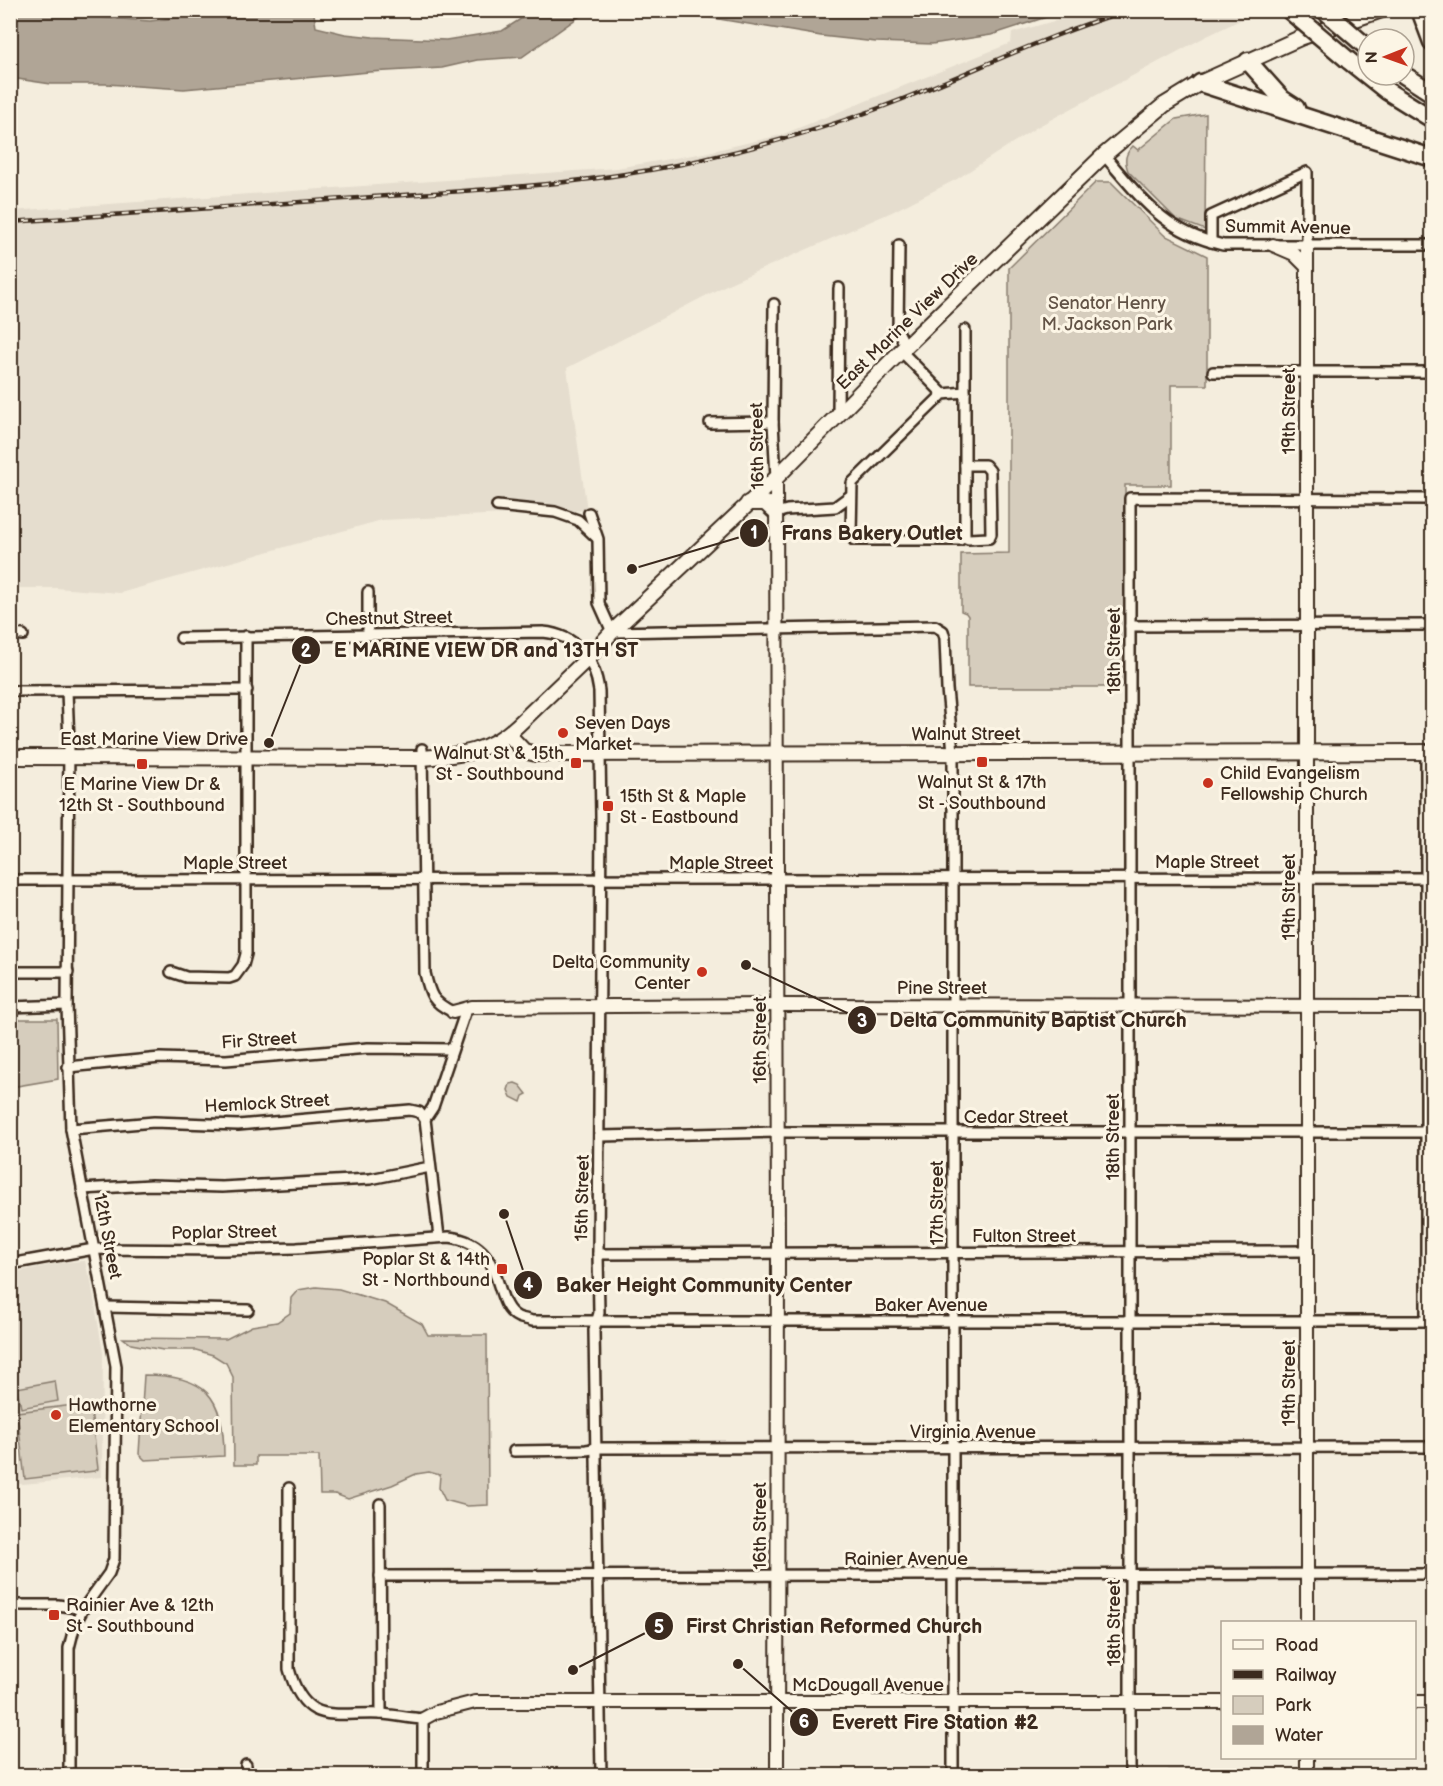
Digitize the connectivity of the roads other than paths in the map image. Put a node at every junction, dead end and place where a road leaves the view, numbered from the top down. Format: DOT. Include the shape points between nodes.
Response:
graph roads {
  1 [pos="1289,10"];
  2 [pos="1324,10"];
  3 [pos="1382,10"];
  4 [pos="1420,10"];
  5 [pos="1356,38"];
  6 [pos="1432,42"];
  7 [pos="1248,62"];
  8 [pos="1200,83"];
  9 [pos="1416,83"];
  10 [pos="1432,93"];
  11 [pos="1311,118"];
  12 [pos="1432,119"];
  13 [pos="1104,156"];
  14 [pos="1432,158"];
  15 [pos="1211,242"];
  16 [pos="1272,244"];
  17 [pos="1307,244"];
  18 [pos="899,245"];
  19 [pos="1432,245"];
  20 [pos="1307,267"];
  21 [pos="839,288"];
  22 [pos="774,304"];
  23 [pos="965,330"];
  24 [pos="903,349"];
  25 [pos="1307,371"];
  26 [pos="1213,372"];
  27 [pos="1432,372"];
  28 [pos="965,392"];
  29 [pos="943,394"];
  30 [pos="838,414"];
  31 [pos="773,422"];
  32 [pos="710,423"];
  33 [pos="965,465"];
  34 [pos="776,478"];
  35 [pos="850,496"];
  36 [pos="1307,499"];
  37 [pos="1432,499"];
  38 [pos="748,503"];
  39 [pos="497,506"];
  40 [pos="589,513"];
  41 [pos="776,513"];
  42 [pos="964,537"];
  43 [pos="598,539"];
  44 [pos="368,592"];
  45 [pos="1307,625"];
  46 [pos="1432,625"];
  47 [pos="1130,626"];
  48 [pos="777,628"];
  49 [pos="612,632"];
  50 [pos="10,634"];
  51 [pos="23,634"];
  52 [pos="368,634"];
  53 [pos="246,636"];
  54 [pos="181,638"];
  55 [pos="588,658"];
  56 [pos="247,690"];
  57 [pos="10,691"];
  58 [pos="67,692"];
  59 [pos="508,734"];
  60 [pos="10,750"];
  61 [pos="777,752"];
  62 [pos="954,752"];
  63 [pos="1429,752"];
  64 [pos="69,753"];
  65 [pos="247,753"];
  66 [pos="599,753"];
  67 [pos="1130,753"];
  68 [pos="1307,753"];
  69 [pos="422,754"];
  70 [pos="10,757"];
  71 [pos="1429,878"];
  72 [pos="777,879"];
  73 [pos="1130,879"];
  74 [pos="1307,879"];
  75 [pos="10,880"];
  76 [pos="69,880"];
  77 [pos="246,880"];
  78 [pos="423,880"];
  79 [pos="601,880"];
  80 [pos="953,880"];
  81 [pos="10,972"];
  82 [pos="68,972"];
  83 [pos="171,972"];
  84 [pos="67,1005"];
  85 [pos="778,1005"];
  86 [pos="1130,1005"];
  87 [pos="953,1006"];
  88 [pos="1307,1006"];
  89 [pos="1429,1006"];
  90 [pos="10,1007"];
  91 [pos="600,1007"];
  92 [pos="459,1011"];
  93 [pos="452,1048"];
  94 [pos="68,1067"];
  95 [pos="425,1119"];
  96 [pos="71,1129"];
  97 [pos="778,1132"];
  98 [pos="1307,1132"];
  99 [pos="1429,1132"];
  100 [pos="953,1133"];
  101 [pos="1130,1133"];
  102 [pos="600,1136"];
  103 [pos="430,1167"];
  104 [pos="82,1189"];
  105 [pos="439,1237"];
  106 [pos="94,1249"];
  107 [pos="1307,1251"];
  108 [pos="778,1253"];
  109 [pos="953,1253"];
  110 [pos="1130,1253"];
  111 [pos="597,1254"];
  112 [pos="10,1264"];
  113 [pos="106,1307"];
  114 [pos="248,1310"];
  115 [pos="1307,1320"];
  116 [pos="778,1321"];
  117 [pos="953,1321"];
  118 [pos="1429,1321"];
  119 [pos="596,1322"];
  120 [pos="1130,1322"];
  121 [pos="778,1448"];
  122 [pos="953,1448"];
  123 [pos="1307,1448"];
  124 [pos="1432,1448"];
  125 [pos="594,1449"];
  126 [pos="1130,1449"];
  127 [pos="514,1451"];
  128 [pos="289,1488"];
  129 [pos="380,1504"];
  130 [pos="1432,1574"];
  131 [pos="597,1575"];
  132 [pos="778,1575"];
  133 [pos="953,1575"];
  134 [pos="1130,1575"];
  135 [pos="1307,1575"];
  136 [pos="380,1576"];
  137 [pos="10,1605"];
  138 [pos="83,1609"];
  139 [pos="1307,1621"];
  140 [pos="600,1702"];
  141 [pos="953,1702"];
  142 [pos="1130,1702"];
  143 [pos="1221,1702"];
  144 [pos="1416,1702"];
  145 [pos="1432,1702"];
  146 [pos="777,1703"];
  147 [pos="381,1714"];
  148 [pos="423,1719"];
  149 [pos="1307,1759"];
  150 [pos="246,1765"];
  151 [pos="69,1776"];
  152 [pos="246,1776"];
  153 [pos="423,1776"];
  154 [pos="601,1776"];
  155 [pos="777,1776"];
  156 [pos="953,1776"];
  157 [pos="1130,1776"];
  158 [pos="1307,1776"];
  1 -- 12 [label="highway, bridge" via="1387,91"];
  2 -- 5 [label="highway, bridge"];
  3 -- 7 [label="main road, East Marine View Drive" via="1300,38"];
  4 -- 6 [label="highway"];
  7 -- 8 [label="main road, East Marine View Drive"];
  7 -- 11 [label="highway" via="1282,99"];
  8 -- 11 [label="highway"];
  8 -- 13 [label="main road, East Marine View Drive" via="1164,105"];
  9 -- 10 [label="highway"];
  11 -- 14 [label="highway"];
  13 -- 15 [label="street, Summit Avenue" via="1156,213 1189,235"];
  13 -- 24 [label="main road, East Marine View Drive"];
  15 -- 16 [label="street, Summit Avenue"];
  15 -- 17 [label="street, 19th Street" via="1211,216 1307,172"];
  16 -- 17 [label="street, Summit Avenue"];
  16 -- 20 [label="street" via="1294,254"];
  17 -- 19 [label="street, Summit Avenue"];
  17 -- 20 [label="street, 19th Street"];
  18 -- 24 [label="street" via="898,331"];
  20 -- 25 [label="street, 19th Street"];
  21 -- 30 [label="street"];
  22 -- 31 [label="street, 16th Street"];
  23 -- 28 [label="street"];
  24 -- 29 [label="street"];
  24 -- 30 [label="main road, East Marine View Drive"];
  25 -- 26 [label="street"];
  25 -- 27 [label="street"];
  25 -- 36 [label="street, 19th Street"];
  28 -- 29 [label="street"];
  28 -- 33 [label="street"];
  29 -- 35 [label="street" via="852,483"];
  30 -- 34 [label="main road, East Marine View Drive"];
  31 -- 32 [label="street"];
  31 -- 34 [label="street, 16th Street"];
  33 -- 42 [label="street"];
  33 -- 42 [label="street" via="985,465 990,471 991,534 985,540"];
  34 -- 38 [label="main road, East Marine View Drive"];
  34 -- 41 [label="street, 16th Street"];
  35 -- 41 [label="street" via="835,507"];
  35 -- 42 [label="street" via="854,540"];
  36 -- 37 [label="street"];
  36 -- 45 [label="street, 19th Street"];
  36 -- 47 [label="street, 18th Street" via="1130,498"];
  38 -- 41 [label="main road" via="765,503"];
  38 -- 49 [label="main road, East Marine View Drive"];
  39 -- 43 [label="street" via="555,512 578,520"];
  40 -- 43 [label="street"];
  41 -- 48 [label="street, 16th Street"];
  43 -- 49 [label="street" via="599,603"];
  44 -- 52 [label="street"];
  45 -- 46 [label="street"];
  45 -- 47 [label="street"];
  45 -- 68 [label="street, 19th Street"];
  47 -- 67 [label="street, 18th Street"];
  48 -- 49 [label="street"];
  48 -- 61 [label="street, 16th Street"];
  48 -- 62 [label="street, 17th Street" via="935,626 943,631"];
  49 -- 55 [label="main road, East Marine View Drive"];
  50 -- 51 [label="street"];
  52 -- 53 [label="street, Chestnut Street"];
  52 -- 55 [label="street, Chestnut Street" via="553,633 565,636"];
  53 -- 54 [label="street, Chestnut Street"];
  53 -- 56 [label="street"];
  55 -- 59 [label="main road, East Marine View Drive"];
  55 -- 66 [label="street, 15th Street" via="597,675 599,691"];
  56 -- 58 [label="street"];
  56 -- 65 [label="street"];
  57 -- 58 [label="street"];
  58 -- 64 [label="street, 12th Street"];
  59 -- 66 [label="main road, Walnut Street" via="524,751 536,754"];
  59 -- 69 [label="main road, East Marine View Drive" via="471,753"];
  60 -- 64 [label="main road, East Marine View Drive"];
  61 -- 62 [label="main road, Walnut Street"];
  61 -- 66 [label="main road, Walnut Street"];
  61 -- 72 [label="street, 16th Street"];
  62 -- 67 [label="main road, Walnut Street"];
  62 -- 80 [label="street, 17th Street"];
  63 -- 68 [label="main road, Walnut Street"];
  63 -- 71 [label="street"];
  64 -- 65 [label="main road, East Marine View Drive"];
  64 -- 70 [label="main road, East Marine View Drive"];
  64 -- 76 [label="street, 12th Street"];
  65 -- 69 [label="main road, East Marine View Drive"];
  65 -- 77 [label="street"];
  66 -- 79 [label="street, 15th Street"];
  67 -- 68 [label="main road, Walnut Street"];
  67 -- 73 [label="street, 18th Street"];
  68 -- 74 [label="street, 19th Street"];
  69 -- 78 [label="street"];
  71 -- 74 [label="street, Maple Street"];
  71 -- 89 [label="street"];
  72 -- 79 [label="street, Maple Street"];
  72 -- 80 [label="street, Maple Street"];
  72 -- 85 [label="street, 16th Street"];
  73 -- 74 [label="street, Maple Street"];
  73 -- 80 [label="street, Maple Street"];
  73 -- 86 [label="street, 18th Street"];
  74 -- 88 [label="street, 19th Street"];
  75 -- 76 [label="street, Maple Street"];
  76 -- 77 [label="street, Maple Street"];
  76 -- 82 [label="street, 12th Street"];
  77 -- 78 [label="street, Maple Street"];
  77 -- 83 [label="street" via="246,954 235,976 186,977"];
  78 -- 79 [label="street, Maple Street"];
  78 -- 92 [label="street" via="425,973 429,990 436,1002"];
  79 -- 91 [label="street, 15th Street"];
  80 -- 87 [label="street, 17th Street"];
  81 -- 82 [label="street"];
  82 -- 84 [label="street, 12th Street"];
  84 -- 90 [label="street"];
  84 -- 94 [label="street, 12th Street"];
  85 -- 87 [label="street, Pine Street"];
  85 -- 91 [label="street, Pine Street"];
  85 -- 97 [label="street, 16th Street"];
  86 -- 87 [label="street, Pine Street"];
  86 -- 88 [label="street, Pine Street"];
  86 -- 101 [label="street, 18th Street"];
  87 -- 100 [label="street, 17th Street"];
  88 -- 89 [label="street, Pine Street"];
  88 -- 98 [label="street, 19th Street"];
  89 -- 99 [label="street"];
  91 -- 92 [label="street, Pine Street" via="472,1007"];
  91 -- 102 [label="street, 15th Street"];
  92 -- 93 [label="street"];
  93 -- 94 [label="street, Fir Street" via="368,1048 226,1060 160,1058"];
  93 -- 95 [label="street" via="433,1107"];
  94 -- 96 [label="street, 12th Street"];
  95 -- 96 [label="street, Hemlock Street" via="410,1110 238,1125 154,1122"];
  95 -- 103 [label="street"];
  96 -- 104 [label="street, 12th Street"];
  97 -- 100 [label="street, Cedar Street"];
  97 -- 102 [label="street, Cedar Street"];
  97 -- 108 [label="street, 16th Street"];
  98 -- 99 [label="street, Cedar Street"];
  98 -- 101 [label="street, Cedar Street"];
  98 -- 107 [label="street, 19th Street"];
  99 -- 118 [label="street"];
  100 -- 101 [label="street, Cedar Street"];
  100 -- 109 [label="street, 17th Street"];
  101 -- 110 [label="street, 18th Street"];
  102 -- 111 [label="street, 15th Street"];
  103 -- 104 [label="street" via="370,1179"];
  103 -- 105 [label="street"];
  104 -- 106 [label="street, 12th Street"];
  105 -- 106 [label="street, Poplar Street" via="297,1248"];
  105 -- 119 [label="street, Baker Avenue" via="459,1238 481,1251 494,1268 506,1304 517,1317 532,1321"];
  106 -- 112 [label="street, Poplar Street"];
  106 -- 113 [label="street, 12th Street"];
  107 -- 110 [label="street, Fulton Street"];
  107 -- 115 [label="street, 19th Street"];
  108 -- 109 [label="street, Fulton Street"];
  108 -- 111 [label="street, Fulton Street"];
  108 -- 116 [label="street, 16th Street"];
  109 -- 110 [label="street, Fulton Street"];
  109 -- 117 [label="street, 17th Street"];
  110 -- 120 [label="street, 18th Street"];
  111 -- 119 [label="street, 15th Street"];
  113 -- 114 [label="street"];
  113 -- 138 [label="street, 12th Street" via="116,1366 114,1559 101,1587"];
  115 -- 118 [label="street, Baker Avenue"];
  115 -- 120 [label="street, Baker Avenue"];
  115 -- 123 [label="street, 19th Street"];
  116 -- 117 [label="street, Baker Avenue"];
  116 -- 119 [label="street, Baker Avenue"];
  116 -- 121 [label="street, 16th Street"];
  117 -- 120 [label="street, Baker Avenue"];
  117 -- 122 [label="street, 17th Street"];
  119 -- 125 [label="street, 15th Street"];
  120 -- 126 [label="street, 18th Street"];
  121 -- 122 [label="street, Virginia Avenue"];
  121 -- 125 [label="street, Virginia Avenue"];
  121 -- 132 [label="street, 16th Street"];
  122 -- 126 [label="street, Virginia Avenue"];
  122 -- 133 [label="street, 17th Street"];
  123 -- 124 [label="street, Virginia Avenue"];
  123 -- 126 [label="street, Virginia Avenue"];
  123 -- 135 [label="street, 19th Street"];
  125 -- 127 [label="street, Virginia Avenue"];
  125 -- 131 [label="street, 15th Street"];
  126 -- 134 [label="street, 18th Street"];
  128 -- 147 [label="street, McDougall Avenue" via="289,1669 295,1690 316,1711 326,1714"];
  129 -- 136 [label="street"];
  130 -- 135 [label="street, Rainier Avenue"];
  131 -- 132 [label="street, Rainier Avenue"];
  131 -- 136 [label="street, Rainier Avenue"];
  131 -- 140 [label="street, 15th Street"];
  132 -- 133 [label="street, Rainier Avenue"];
  132 -- 146 [label="street, 16th Street"];
  133 -- 134 [label="street, Rainier Avenue"];
  133 -- 141 [label="street, 17th Street"];
  134 -- 135 [label="street, Rainier Avenue"];
  134 -- 142 [label="street, 18th Street"];
  135 -- 139 [label="street, 19th Street"];
  136 -- 147 [label="street"];
  137 -- 138 [label="street"];
  138 -- 151 [label="street, 12th Street" via="69,1648"];
  140 -- 146 [label="street, McDougall Avenue"];
  140 -- 148 [label="street, McDougall Avenue" via="476,1702"];
  140 -- 154 [label="street, 15th Street"];
  141 -- 142 [label="street, McDougall Avenue"];
  141 -- 146 [label="street, McDougall Avenue"];
  141 -- 156 [label="street, 17th Street"];
  142 -- 143 [label="street, McDougall Avenue"];
  142 -- 157 [label="street, 18th Street"];
  144 -- 145 [label="street"];
  146 -- 155 [label="street, 16th Street"];
  147 -- 148 [label="street, McDougall Avenue"];
  148 -- 153 [label="street"];
  149 -- 158 [label="street"];
  150 -- 152 [label="street"];
}
